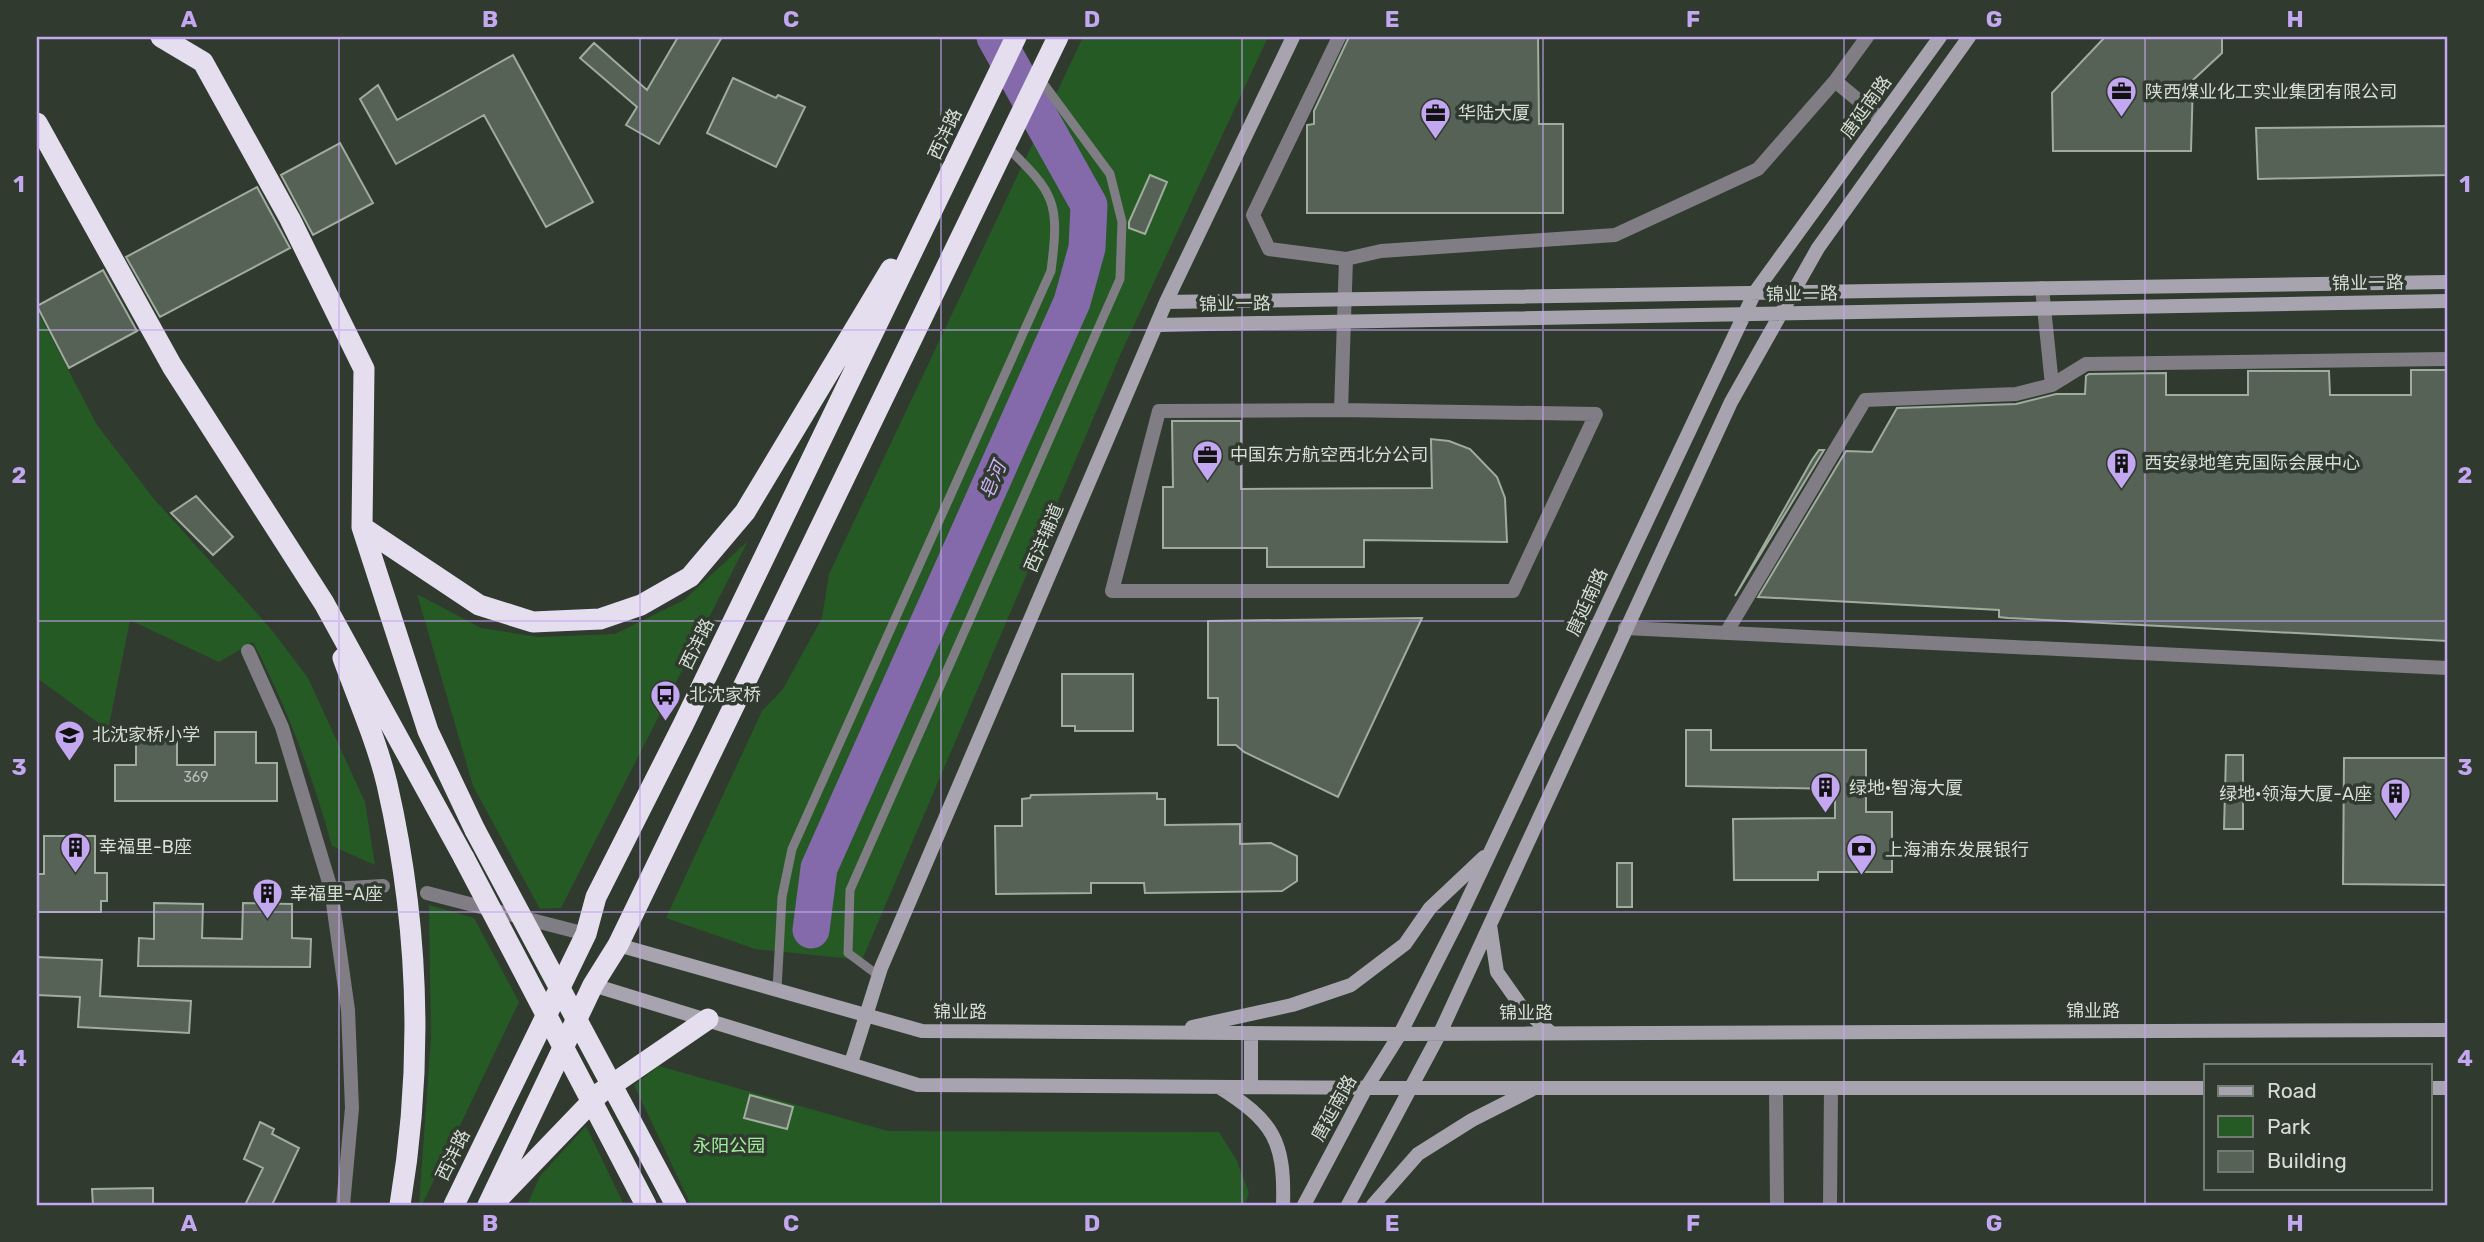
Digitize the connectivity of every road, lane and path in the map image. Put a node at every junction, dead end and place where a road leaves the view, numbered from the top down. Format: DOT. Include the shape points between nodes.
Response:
graph roads {
  1 [pos="162,37"];
  2 [pos="1016,37"];
  3 [pos="1058,37"];
  4 [pos="1293,37"];
  5 [pos="1339,37"];
  6 [pos="1867,37"];
  7 [pos="1940,37"];
  8 [pos="1969,37"];
  9 [pos="1039,78"];
  10 [pos="1835,82"];
  11 [pos="1881,119"];
  12 [pos="37,123"];
  13 [pos="1005,146"];
  14 [pos="964,147"];
  15 [pos="1346,259"];
  16 [pos="2447,282"];
  17 [pos="2042,288"];
  18 [pos="1755,292"];
  19 [pos="1792,294"];
  20 [pos="1344,299"];
  21 [pos="2447,301"];
  22 [pos="1166,302"];
  23 [pos="2042,309"];
  24 [pos="1745,314"];
  25 [pos="1780,314"];
  26 [pos="1344,321"];
  27 [pos="1157,325"];
  28 [pos="2447,359"];
  29 [pos="2052,385"];
  30 [pos="1341,410"];
  31 [pos="362,527"];
  32 [pos="324,603"];
  33 [pos="1625,628"];
  34 [pos="1726,633"];
  35 [pos="248,651"];
  36 [pos="2447,668"];
  37 [pos="1490,851"];
  38 [pos="383,886"];
  39 [pos="331,890"];
  40 [pos="427,893"];
  41 [pos="1490,925"];
  42 [pos="586,934"];
  43 [pos="618,945"];
  44 [pos="879,976"];
  45 [pos="593,985"];
  46 [pos="777,990"];
  47 [pos="867,1014"];
  48 [pos="708,1019"];
  49 [pos="2447,1030"];
  50 [pos="1166,1032"];
  51 [pos="1550,1032"];
  52 [pos="1251,1033"];
  53 [pos="1440,1033"];
  54 [pos="1400,1034"];
  55 [pos="851,1063"];
  56 [pos="1218,1086"];
  57 [pos="1251,1086"];
  58 [pos="1366,1088"];
  59 [pos="1411,1088"];
  60 [pos="1536,1088"];
  61 [pos="1776,1088"];
  62 [pos="1831,1088"];
  63 [pos="2204,1088"];
  64 [pos="343,1205"];
  65 [pos="400,1205"];
  66 [pos="454,1205"];
  67 [pos="490,1205"];
  68 [pos="646,1205"];
  69 [pos="676,1205"];
  70 [pos="1283,1205"];
  71 [pos="1304,1205"];
  72 [pos="1349,1205"];
  73 [pos="1373,1205"];
  74 [pos="1777,1205"];
  75 [pos="1830,1205"];
  1 -- 31 [label="highway" via="203,62 290,219 364,369"];
  2 -- 14 [label="highway, 西沣路"];
  3 -- 9 [label="highway"];
  4 -- 22 [label="main road, 西沣辅道"];
  5 -- 15 [label="street" via="1253,215 1269,249"];
  6 -- 10 [label="street"];
  7 -- 11 [label="main road, 唐延南路"];
  8 -- 19 [label="main road" via="1818,248"];
  9 -- 13 [label="highway"];
  9 -- 44 [label="lane" via="1110,174 1122,222 1120,279 850,890 848,953"];
  10 -- 11 [label="street"];
  10 -- 15 [label="street" via="1758,169 1615,236 1381,251"];
  11 -- 18 [label="main road, 唐延南路"];
  12 -- 32 [label="highway" via="173,366"];
  13 -- 43 [label="highway"];
  13 -- 46 [label="lane" via="1044,183 1057,219 1051,271 792,849 782,897"];
  14 -- 31 [label="highway" via="745,512 690,577 641,606 600,619 533,622 479,606"];
  14 -- 42 [label="highway, 西沣路" via="596,897"];
  15 -- 20 [label="street"];
  16 -- 17 [label="main road, 锦业一路"];
  17 -- 19 [label="main road, 锦业一路"];
  17 -- 23 [label="street"];
  18 -- 19 [label="main road, 锦业一路"];
  18 -- 20 [label="main road, 锦业一路"];
  18 -- 24 [label="main road, 唐延南路"];
  19 -- 25 [label="main road"];
  20 -- 22 [label="main road, 锦业一路"];
  20 -- 26 [label="street"];
  21 -- 23 [label="main road, 锦业一路"];
  22 -- 27 [label="main road, 西沣辅道"];
  23 -- 25 [label="main road, 锦业一路"];
  23 -- 29 [label="street"];
  24 -- 25 [label="main road, 锦业一路"];
  24 -- 26 [label="main road, 锦业一路"];
  24 -- 37 [label="main road, 唐延南路"];
  25 -- 33 [label="main road" via="1731,402"];
  26 -- 27 [label="main road, 锦业一路"];
  26 -- 30 [label="street"];
  27 -- 44 [label="main road, 西沣辅道"];
  28 -- 29 [label="street" via="2086,364"];
  29 -- 34 [label="street" via="2016,394 1865,400"];
  30 -- 30 [label="street" via="1159,411 1112,591 1513,592 1596,414"];
  31 -- 69 [label="highway, bridge" via="428,731 475,830"];
  32 -- 65 [label="highway" via="386,781 413,936 417,1044 412,1137"];
  32 -- 68 [label="highway, bridge"];
  33 -- 34 [label="street"];
  33 -- 41 [label="main road"];
  34 -- 36 [label="street"];
  35 -- 39 [label="street" via="282,727"];
  37 -- 50 [label="main road" via="1430,908 1405,944 1351,985 1292,1005"];
  37 -- 54 [label="main road, 唐延南路"];
  38 -- 39 [label="street"];
  39 -- 64 [label="street" via="348,1010 351,1094"];
  40 -- 42 [label="street"];
  41 -- 51 [label="main road" via="1497,972 1521,1006"];
  41 -- 53 [label="main road"];
  42 -- 66 [label="highway, 西沣路"];
  43 -- 45 [label="highway"];
  43 -- 46 [label="main road, 锦业路"];
  44 -- 47 [label="main road, 西沣辅道"];
  45 -- 48 [label="main road"];
  45 -- 67 [label="highway"];
  46 -- 47 [label="main road, 锦业路"];
  47 -- 50 [label="main road, 锦业路" via="922,1031"];
  47 -- 55 [label="main road, 西沣辅道"];
  48 -- 55 [label="main road"];
  48 -- 67 [label="highway" via="600,1093"];
  49 -- 51 [label="main road, 锦业路"];
  50 -- 52 [label="main road, 锦业路"];
  51 -- 53 [label="main road, 锦业路"];
  52 -- 54 [label="main road, 锦业路"];
  52 -- 57 [label="main road"];
  53 -- 54 [label="main road, 锦业路"];
  53 -- 59 [label="main road"];
  54 -- 58 [label="main road, 唐延南路"];
  55 -- 56 [label="main road" via="918,1085"];
  56 -- 57 [label="main road"];
  56 -- 70 [label="main road" via="1258,1113 1278,1144"];
  57 -- 58 [label="main road"];
  58 -- 59 [label="main road"];
  58 -- 71 [label="main road, 唐延南路"];
  59 -- 60 [label="main road"];
  59 -- 72 [label="main road"];
  60 -- 61 [label="main road"];
  60 -- 73 [label="main road" via="1418,1154"];
  61 -- 62 [label="main road"];
  61 -- 74 [label="street"];
  62 -- 63 [label="main road"];
  62 -- 75 [label="street"];
}
